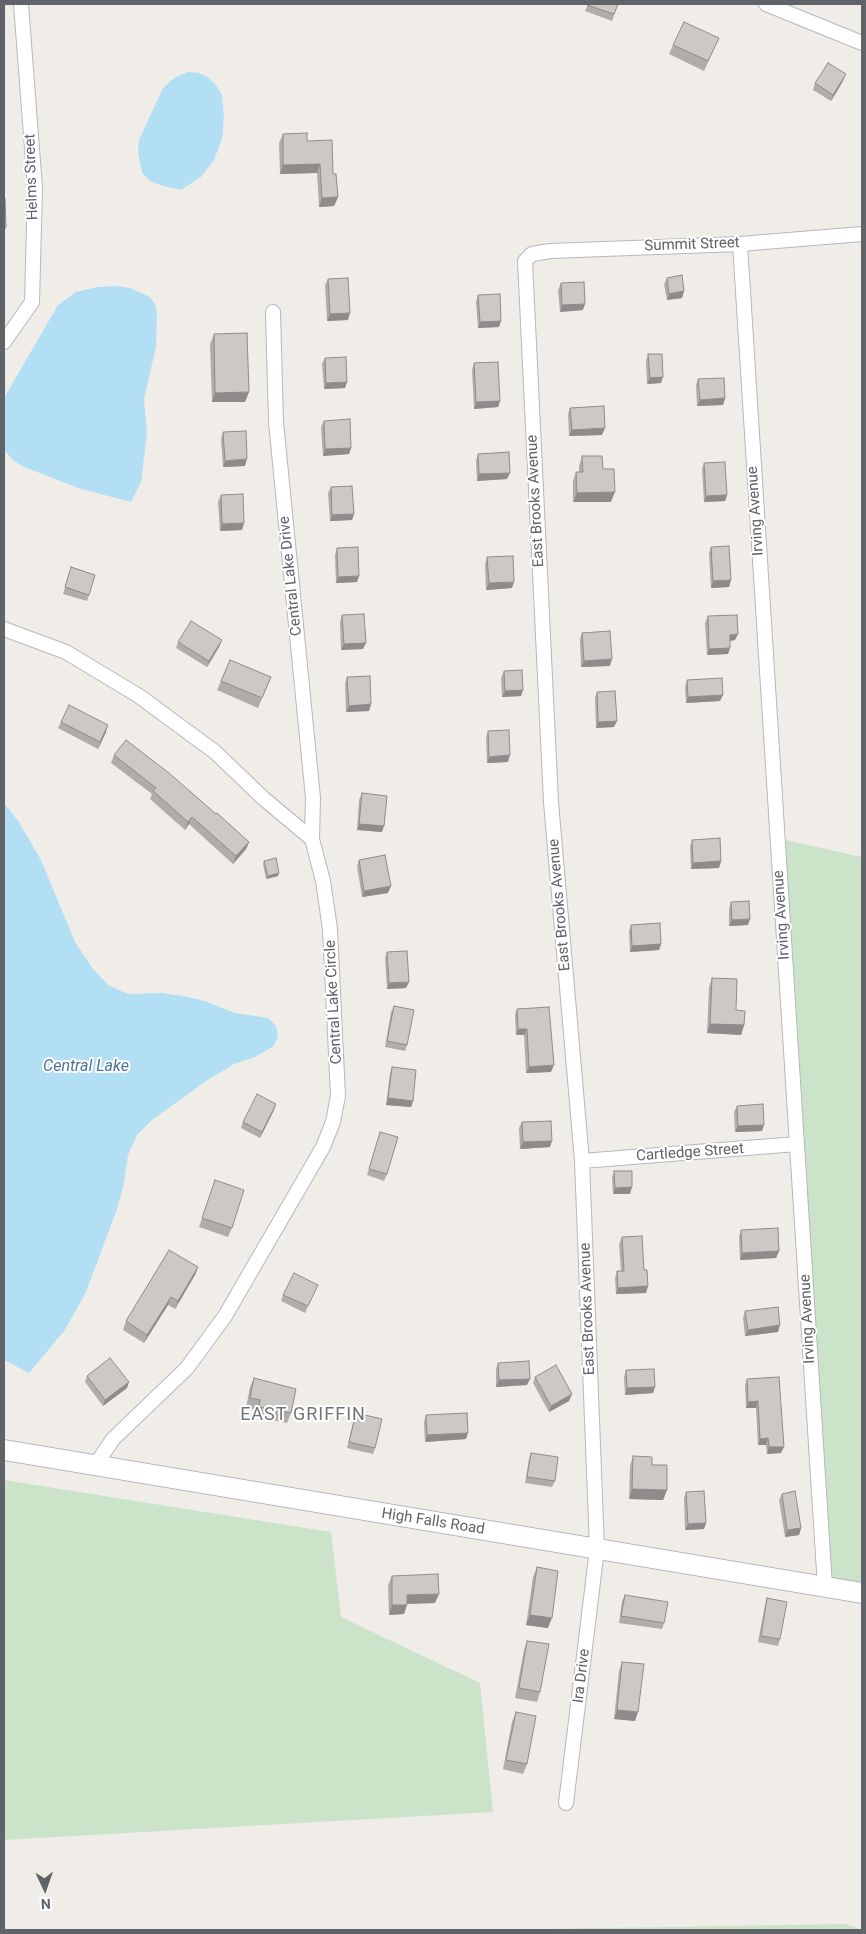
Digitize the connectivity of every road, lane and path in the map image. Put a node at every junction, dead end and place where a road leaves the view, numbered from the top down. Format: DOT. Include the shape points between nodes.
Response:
graph roads {
  1 [pos="21,4"];
  2 [pos="766,4"];
  3 [pos="862,43"];
  4 [pos="862,234"];
  5 [pos="740,244"];
  6 [pos="525,261"];
  7 [pos="273,312"];
  8 [pos="4,342"];
  9 [pos="4,629"];
  10 [pos="312,839"];
  11 [pos="797,1144"];
  12 [pos="582,1161"];
  13 [pos="4,1450"];
  14 [pos="95,1466"];
  15 [pos="597,1549"];
  16 [pos="825,1587"];
  17 [pos="862,1593"];
  18 [pos="566,1803"];
  1 -- 8 [label="street, Helms Street" via="35,188 32,302"];
  2 -- 3 [label="street"];
  4 -- 5 [label="street, Summit Street"];
  5 -- 6 [label="street, Summit Street" via="550,251 532,254"];
  5 -- 11 [label="street, Irving Avenue"];
  6 -- 12 [label="street, East Brooks Avenue" via="551,802"];
  7 -- 10 [label="street, Central Lake Drive" via="276,422 313,798"];
  9 -- 10 [label="street" via="66,652 139,696 215,752"];
  10 -- 14 [label="street, Central Lake Circle" via="323,881 330,929 338,1096 333,1122 323,1147 225,1316 187,1368 113,1439"];
  11 -- 12 [label="street, Cartledge Street"];
  11 -- 16 [label="street, Irving Avenue"];
  12 -- 15 [label="street, East Brooks Avenue"];
  13 -- 14 [label="street, High Falls Road"];
  14 -- 15 [label="street, High Falls Road"];
  15 -- 16 [label="street, High Falls Road"];
  15 -- 18 [label="street, Ira Drive"];
  16 -- 17 [label="street, High Falls Road"];
}
